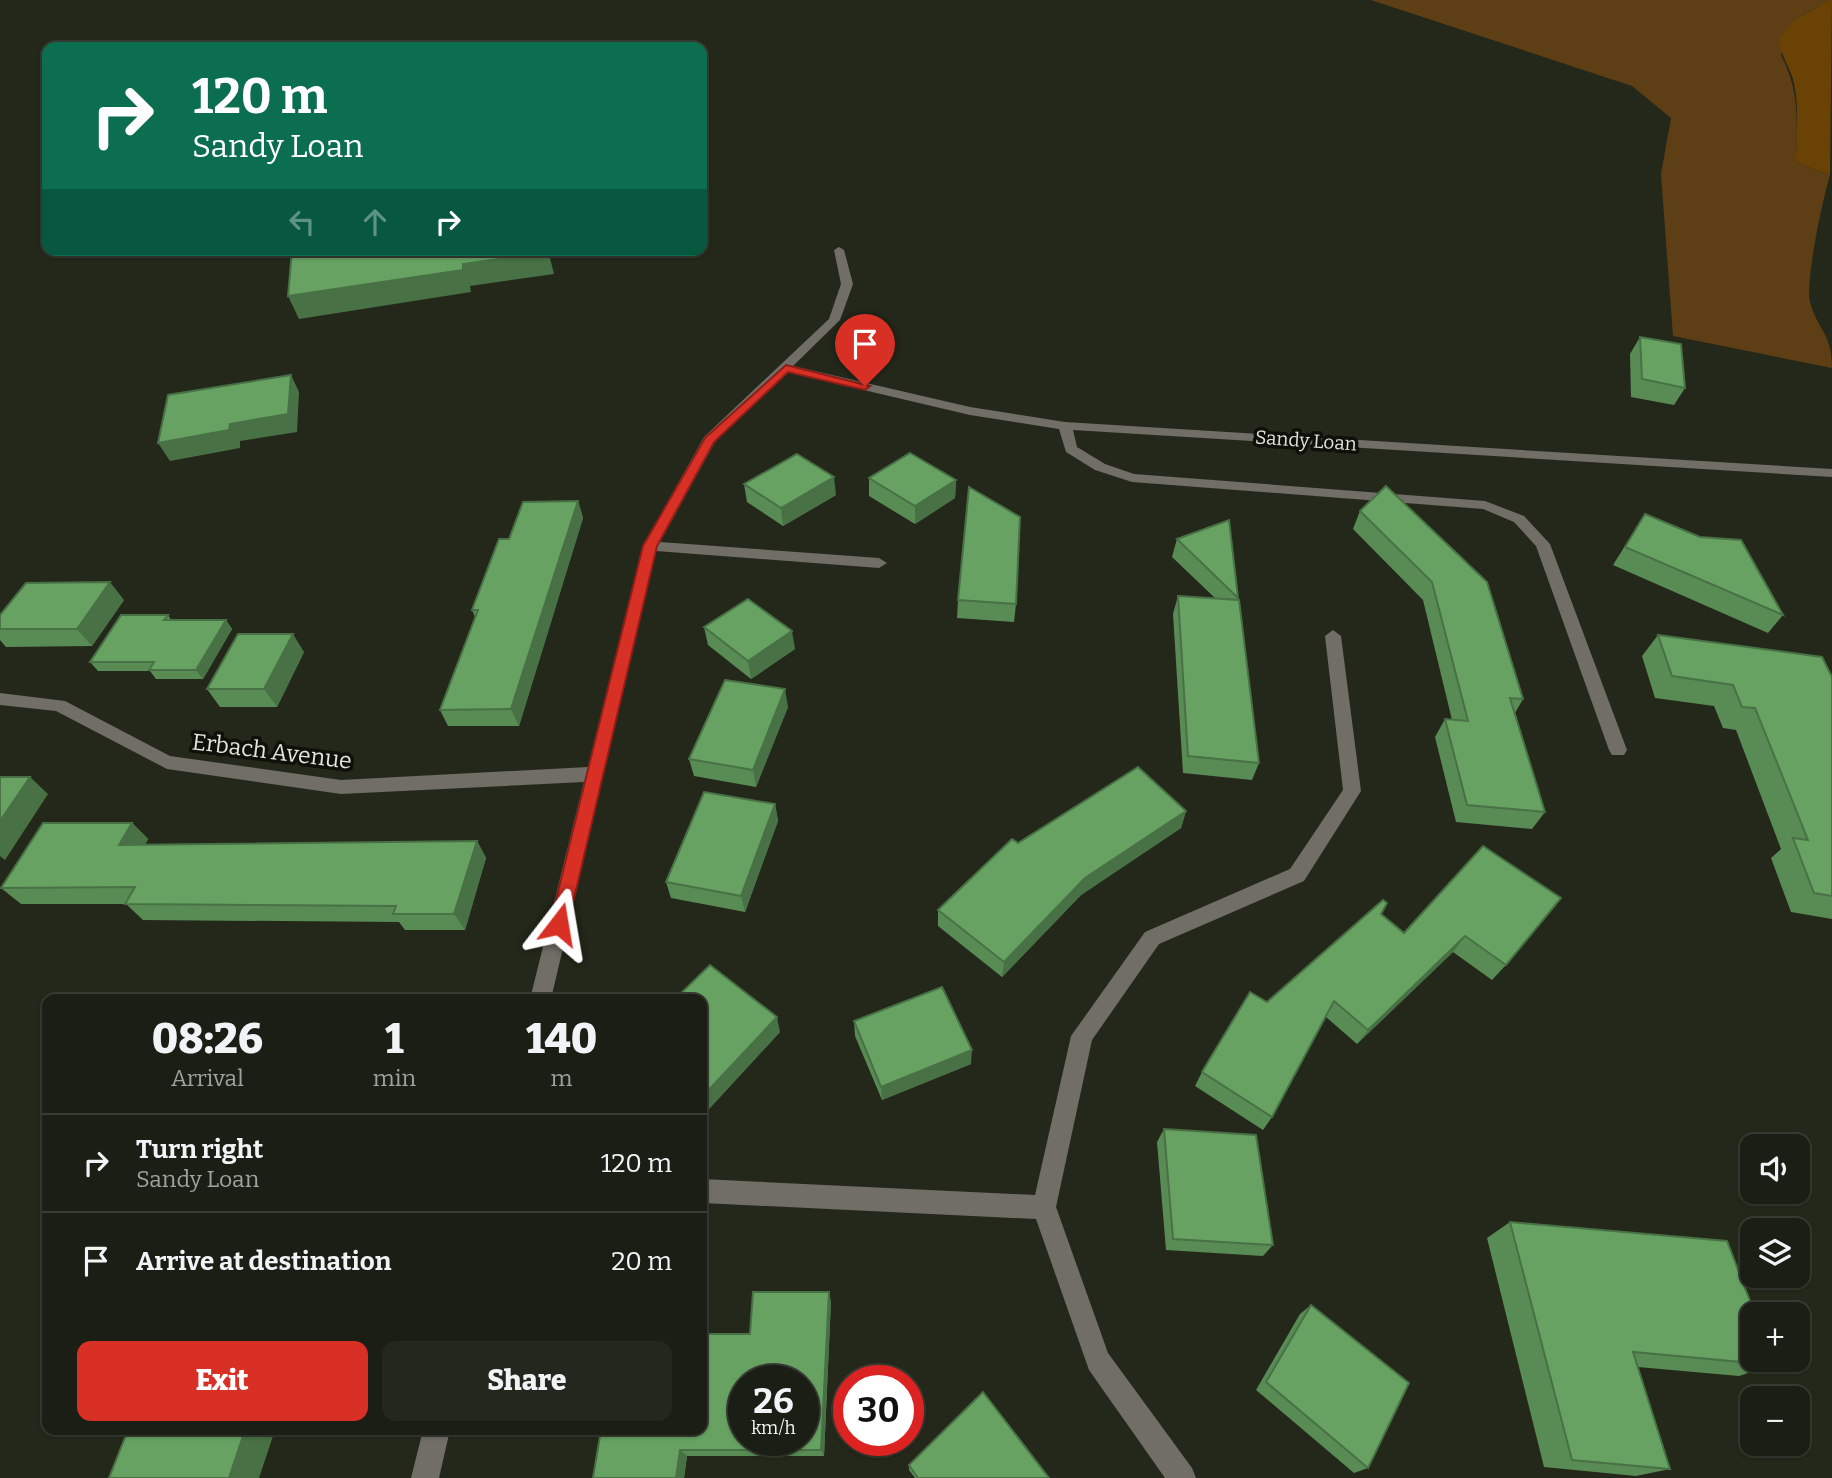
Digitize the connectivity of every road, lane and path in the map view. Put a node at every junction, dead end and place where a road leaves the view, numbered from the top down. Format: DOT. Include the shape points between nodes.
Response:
graph roads {
  1 [pos="839,250"];
  2 [pos="786,368"];
  3 [pos="1065,426"];
  4 [pos="1832,473"];
  5 [pos="650,546"];
  6 [pos="879,563"];
  7 [pos="1333,636"];
  8 [pos="0,699"];
  9 [pos="1618,750"];
  10 [pos="595,774"];
  11 [pos="542,994"];
  12 [pos="707,1191"];
  13 [pos="1044,1208"];
  14 [pos="435,1435"];
  15 [pos="425,1478"];
  16 [pos="1182,1478"];
  1 -- 2 [label="street" via="847,284 834,320"];
  2 -- 3 [label="street, Sandy Loan" via="970,411"];
  2 -- 5 [label="street" via="709,440"];
  3 -- 4 [label="street, Sandy Loan"];
  3 -- 9 [label="street" via="1071,449 1100,467 1132,478 1485,505 1519,519 1543,544"];
  5 -- 6 [label="street"];
  5 -- 10 [label="street"];
  7 -- 13 [label="street" via="1352,791 1297,875 1152,939 1082,1036"];
  8 -- 10 [label="street, Erbach Avenue" via="59,705 167,762 341,787"];
  10 -- 11 [label="street"];
  12 -- 13 [label="street"];
  13 -- 16 [label="street" via="1098,1360"];
  14 -- 15 [label="street"];
}
